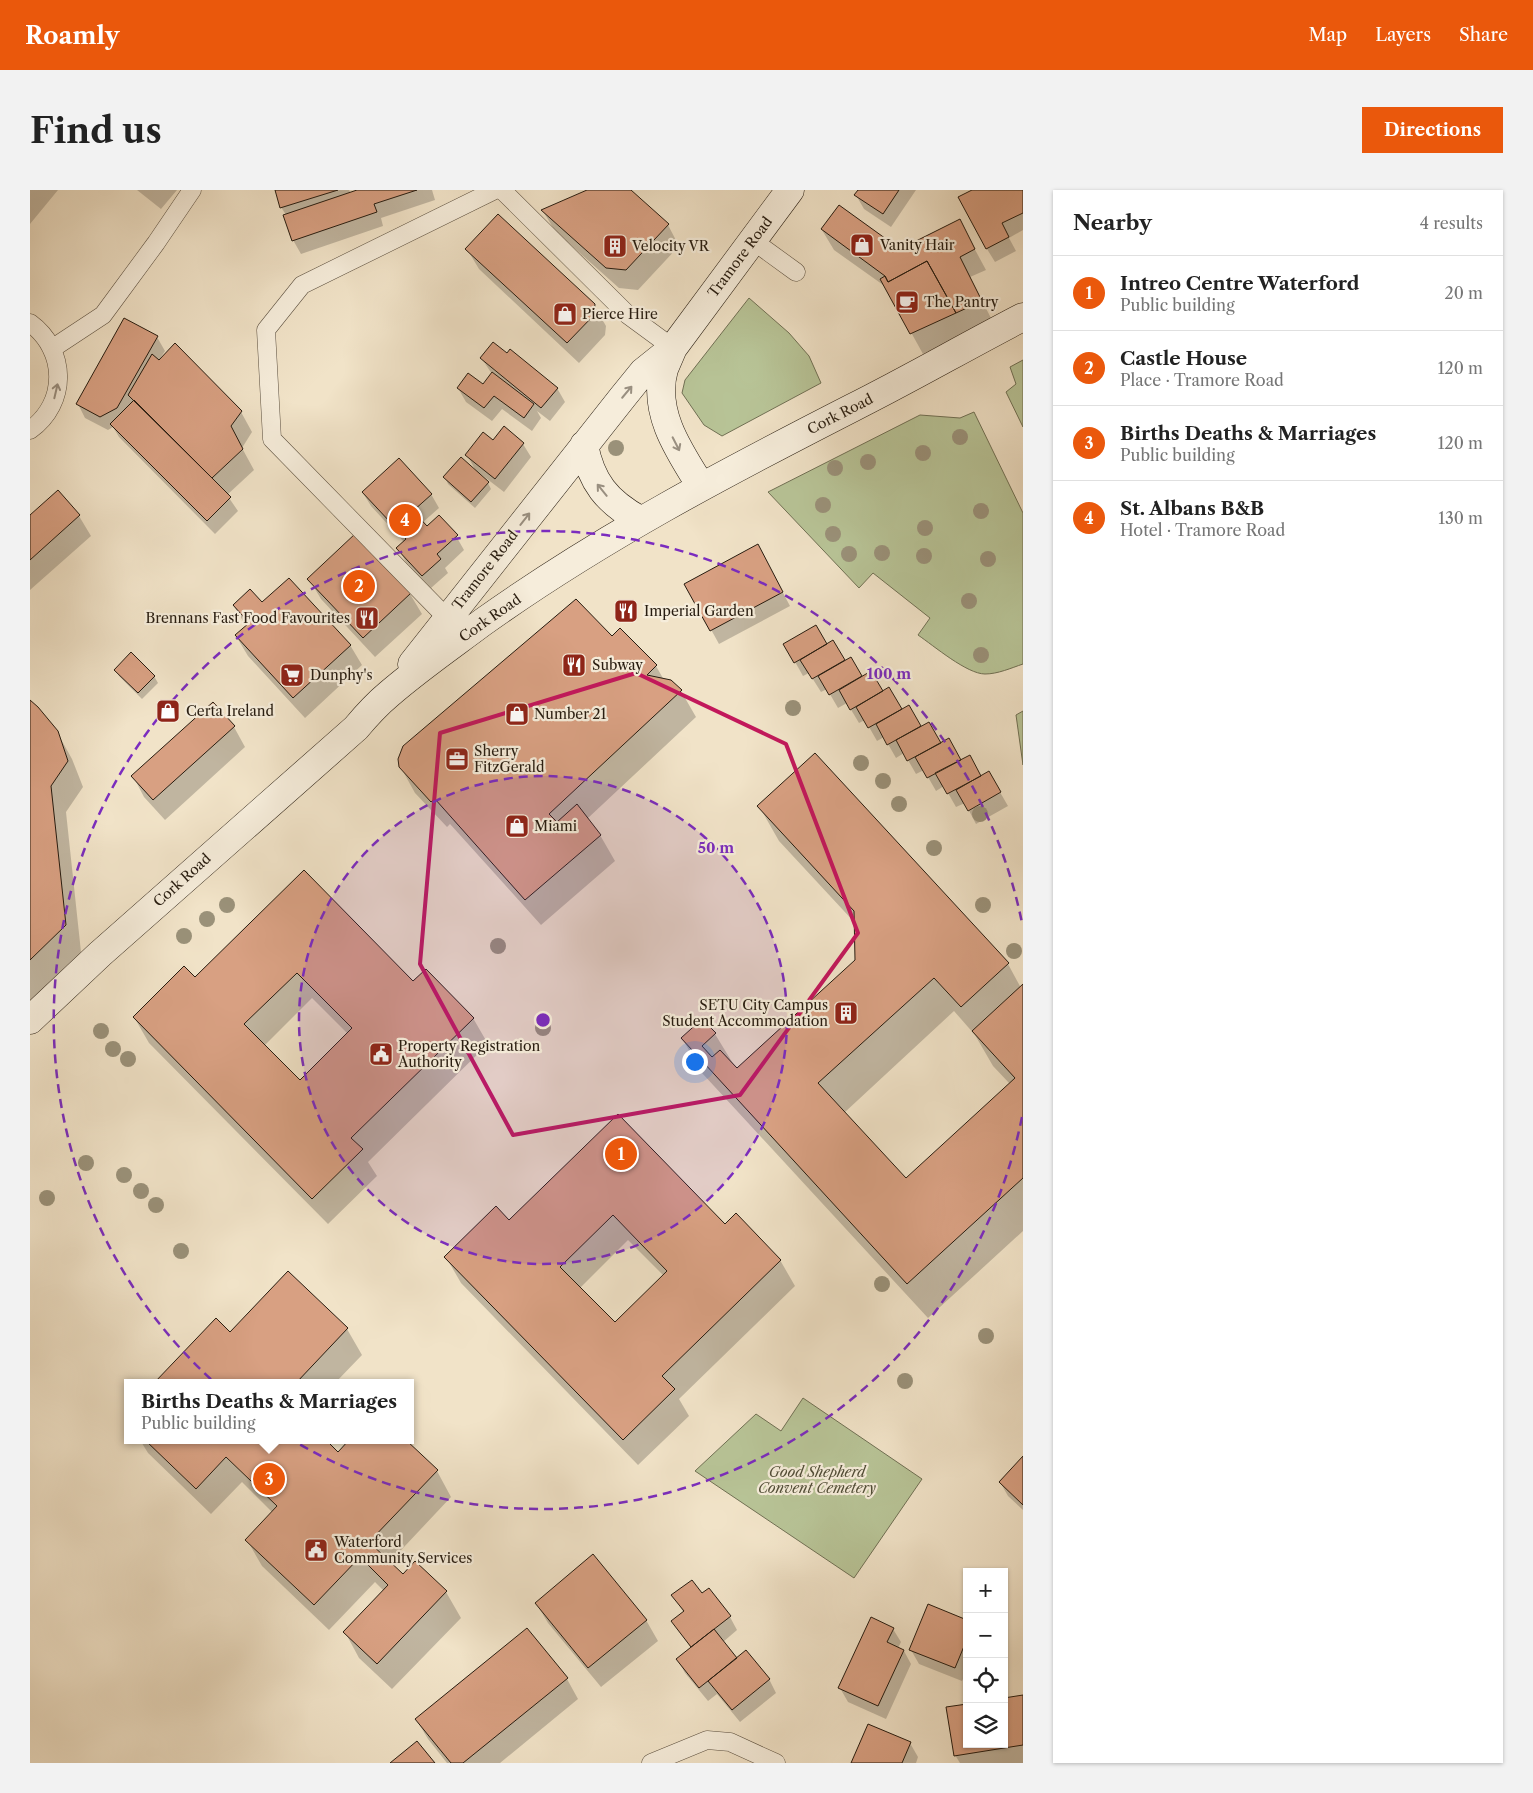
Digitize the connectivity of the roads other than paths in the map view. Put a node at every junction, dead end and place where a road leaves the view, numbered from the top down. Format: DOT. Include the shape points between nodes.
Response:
graph roads {
  1 [pos="192,190"];
  2 [pos="495,190"];
  3 [pos="502,190"];
  4 [pos="790,190"];
  5 [pos="752,240"];
  6 [pos="796,272"];
  7 [pos="1023,318"];
  8 [pos="30,323"];
  9 [pos="53,348"];
  10 [pos="673,348"];
  11 [pos="30,430"];
  12 [pos="584,445"];
  13 [pos="701,486"];
  14 [pos="640,520"];
  15 [pos="447,618"];
  16 [pos="388,695"];
  17 [pos="30,1020"];
  18 [pos="651,1763"];
  19 [pos="776,1763"];
  1 -- 9 [label="lane" via="103,315"];
  2 -- 15 [label="lane" via="302,285 266,330 272,439"];
  3 -- 10 [label="lane" via="628,315"];
  4 -- 5 [label="main road, Tramore Road"];
  5 -- 6 [label="lane"];
  5 -- 10 [label="main road, Tramore Road"];
  7 -- 13 [label="main road, Cork Road"];
  8 -- 9 [label="lane" via="41,331"];
  11 -- 9 [label="lane, one-way" via="52,407 58,388"];
  12 -- 10 [label="main road, Tramore Road, one-way" via="643,372"];
  10 -- 13 [label="main road, Tramore Road, one-way" via="661,386 665,419"];
  14 -- 12 [label="main road, one-way" via="625,512 595,482"];
  15 -- 12 [label="main road, Tramore Road, one-way"];
  13 -- 14 [label="main road, Cork Road"];
  14 -- 16 [label="main road, Cork Road" via="501,610 425,664"];
  15 -- 16 [label="main road, Tramore Road"];
  16 -- 17 [label="main road, Cork Road" via="356,728"];
  18 -- 19 [label="lane" via="707,1740 730,1742"];
}
